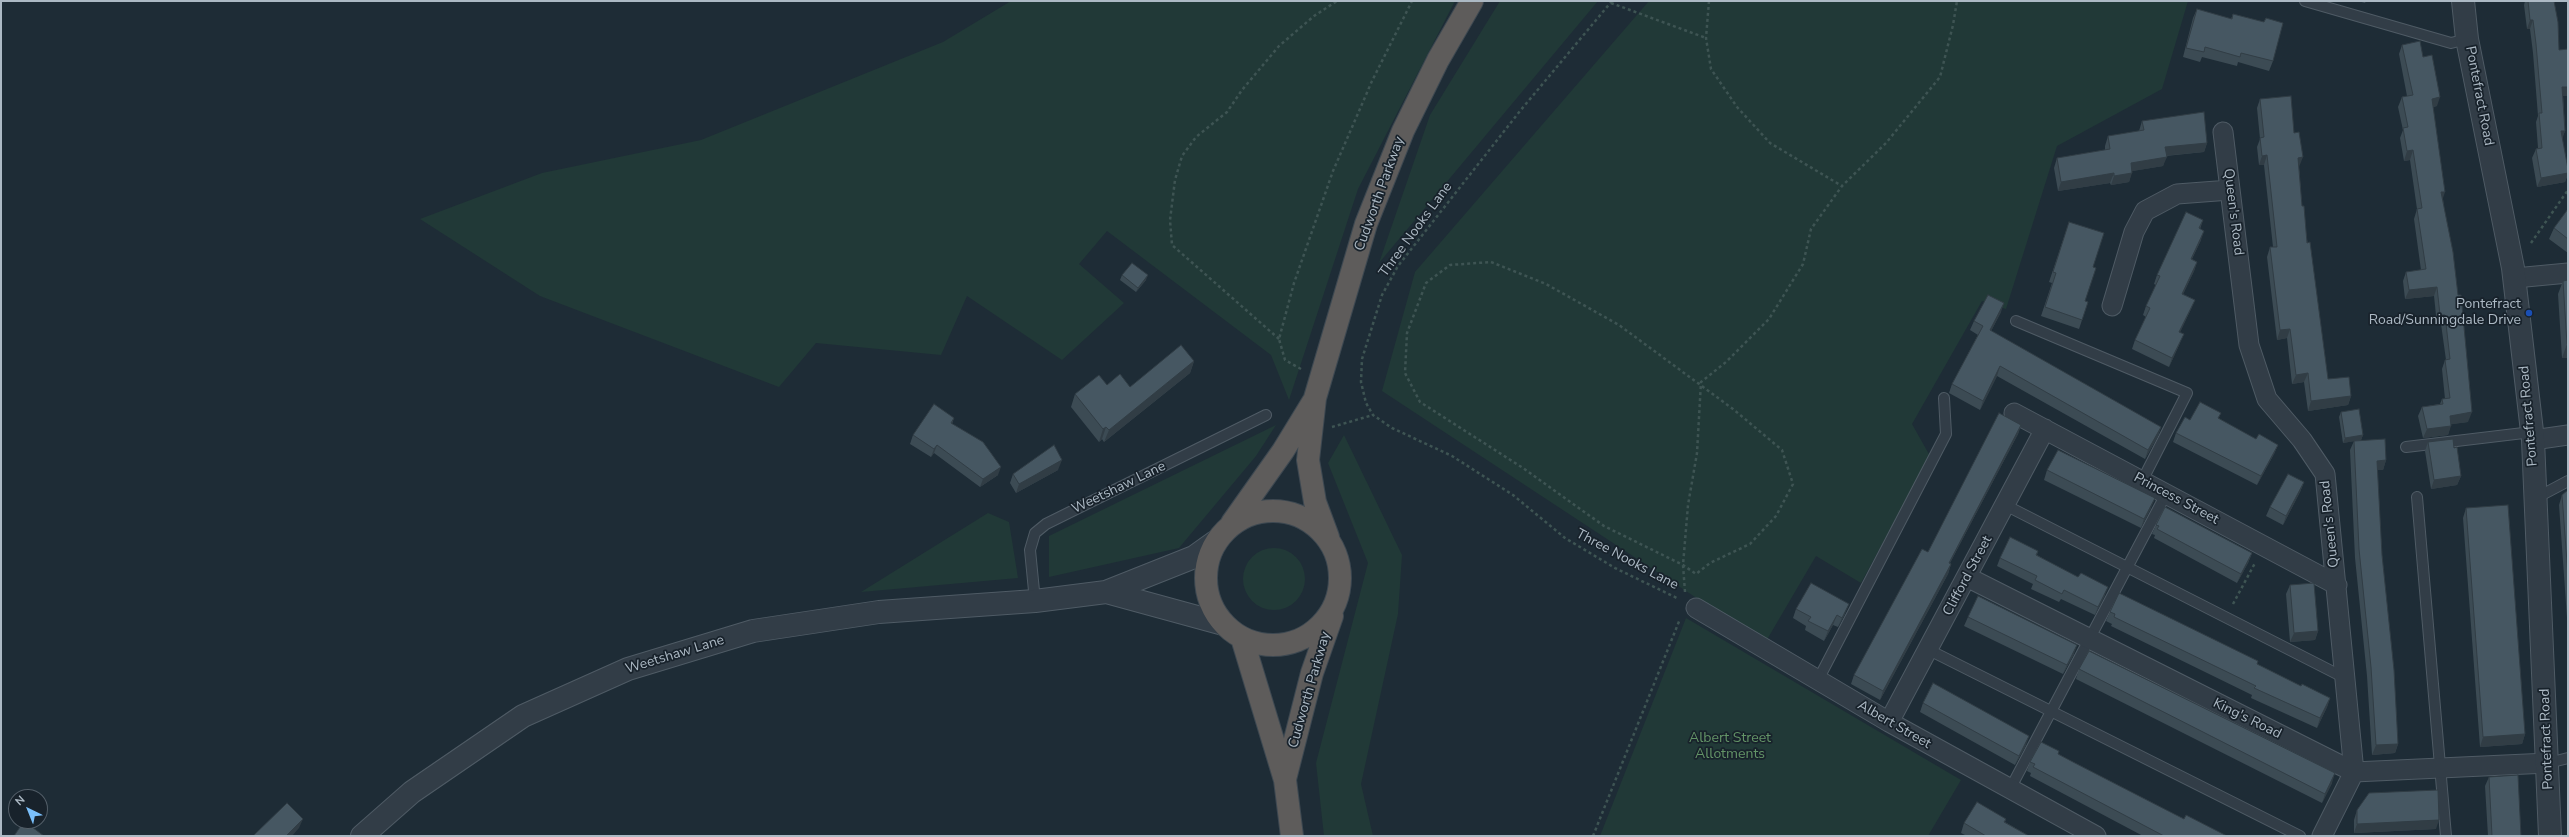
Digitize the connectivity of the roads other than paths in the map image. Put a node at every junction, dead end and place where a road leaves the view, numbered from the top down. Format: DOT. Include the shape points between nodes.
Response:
graph roads {
  1 [pos="1472,1"];
  2 [pos="2304,1"];
  3 [pos="2463,1"];
  4 [pos="2468,39"];
  5 [pos="2223,132"];
  6 [pos="2230,190"];
  7 [pos="2514,273"];
  8 [pos="2568,273"];
  9 [pos="2112,306"];
  10 [pos="2016,321"];
  11 [pos="1318,388"];
  12 [pos="1944,398"];
  13 [pos="2014,413"];
  14 [pos="1266,415"];
  15 [pos="2046,429"];
  16 [pos="2568,435"];
  17 [pos="2533,436"];
  18 [pos="2406,447"];
  19 [pos="2142,481"];
  20 [pos="2568,481"];
  21 [pos="2166,494"];
  22 [pos="2417,497"];
  23 [pos="2536,498"];
  24 [pos="2005,504"];
  25 [pos="1232,524"];
  26 [pos="1328,537"];
  27 [pos="1215,542"];
  28 [pos="2128,567"];
  29 [pos="1967,577"];
  30 [pos="2337,585"];
  31 [pos="1106,592"];
  32 [pos="1035,601"];
  33 [pos="1337,602"];
  34 [pos="1691,605"];
  35 [pos="1223,624"];
  36 [pos="1242,638"];
  37 [pos="2089,640"];
  38 [pos="1929,650"];
  39 [pos="2345,678"];
  40 [pos="1818,680"];
  41 [pos="2052,710"];
  42 [pos="1889,722"];
  43 [pos="2558,761"];
  44 [pos="2441,768"];
  45 [pos="2354,772"];
  46 [pos="1285,780"];
  47 [pos="2009,790"];
  48 [pos="362,836"];
  49 [pos="1292,836"];
  50 [pos="2096,836"];
  51 [pos="2300,836"];
  52 [pos="2322,836"];
  53 [pos="2446,836"];
  54 [pos="2550,836"];
  1 -- 11 [label="highway, Cudworth Parkway" via="1438,60 1403,131 1366,224"];
  2 -- 4 [label="lane" via="2451,43"];
  3 -- 4 [label="street, Pontefract Road"];
  4 -- 7 [label="street, Pontefract Road"];
  5 -- 6 [label="street, Queen's Road"];
  6 -- 9 [label="street" via="2177,194 2145,211 2134,232"];
  6 -- 30 [label="street, Queen's Road" via="2249,345 2267,399 2302,440 2325,474"];
  7 -- 8 [label="street"];
  7 -- 17 [label="street, Pontefract Road"];
  10 -- 19 [label="lane" via="2187,393"];
  11 -- 25 [label="highway, Cudworth Parkway" via="1283,451"];
  11 -- 26 [label="highway, Cudworth Parkway" via="1308,460 1315,502"];
  12 -- 40 [label="lane" via="1946,434"];
  13 -- 15 [label="street, Princess Street"];
  14 -- 32 [label="lane, Weetshaw Lane" via="1046,524 1035,533 1030,550"];
  15 -- 19 [label="street, Princess Street"];
  15 -- 24 [label="street, Clifford Street"];
  16 -- 17 [label="street"];
  17 -- 18 [label="lane"];
  17 -- 23 [label="street, Pontefract Road"];
  19 -- 21 [label="street, Princess Street"];
  20 -- 23 [label="lane"];
  21 -- 28 [label="lane"];
  21 -- 30 [label="street, Princess Street"];
  22 -- 44 [label="lane"];
  23 -- 43 [label="street, Pontefract Road"];
  24 -- 28 [label="lane"];
  24 -- 29 [label="street, Clifford Street"];
  25 -- 26 [label="highway, Cudworth Parkway" via="1250,514 1264,511 1293,513 1312,522"];
  25 -- 27 [label="highway, Cudworth Parkway"];
  26 -- 33 [label="highway, Cudworth Parkway" via="1338,557 1341,580"];
  27 -- 31 [label="street, Weetshaw Lane" via="1194,557"];
  27 -- 35 [label="highway, Cudworth Parkway" via="1207,563 1206,585 1211,606"];
  28 -- 37 [label="lane"];
  28 -- 39 [label="lane"];
  29 -- 37 [label="street, King's Road"];
  29 -- 38 [label="street, Clifford Street"];
  30 -- 39 [label="street, Queen's Road"];
  31 -- 32 [label="street, Weetshaw Lane"];
  31 -- 35 [label="street, Weetshaw Lane"];
  32 -- 48 [label="street, Weetshaw Lane" via="879,612 753,631 628,669 523,716 412,792"];
  33 -- 36 [label="highway, Cudworth Parkway" via="1325,622 1308,636 1286,644 1263,645"];
  33 -- 46 [label="highway, Cudworth Parkway" via="1312,673"];
  34 -- 40 [label="street, Albert Street"];
  35 -- 36 [label="highway, Cudworth Parkway"];
  36 -- 46 [label="highway, Cudworth Parkway"];
  37 -- 41 [label="lane"];
  37 -- 45 [label="street, King's Road"];
  38 -- 41 [label="lane"];
  38 -- 42 [label="street, Clifford Street"];
  39 -- 45 [label="street, Queen's Road"];
  40 -- 42 [label="street, Albert Street"];
  41 -- 47 [label="lane"];
  41 -- 51 [label="lane"];
  42 -- 47 [label="street, Albert Street"];
  43 -- 44 [label="street, King's Road"];
  43 -- 54 [label="street, Pontefract Road"];
  44 -- 45 [label="street, King's Road"];
  44 -- 53 [label="lane"];
  45 -- 52 [label="street"];
  46 -- 49 [label="highway, Cudworth Parkway"];
  47 -- 50 [label="street, Albert Street"];
}
